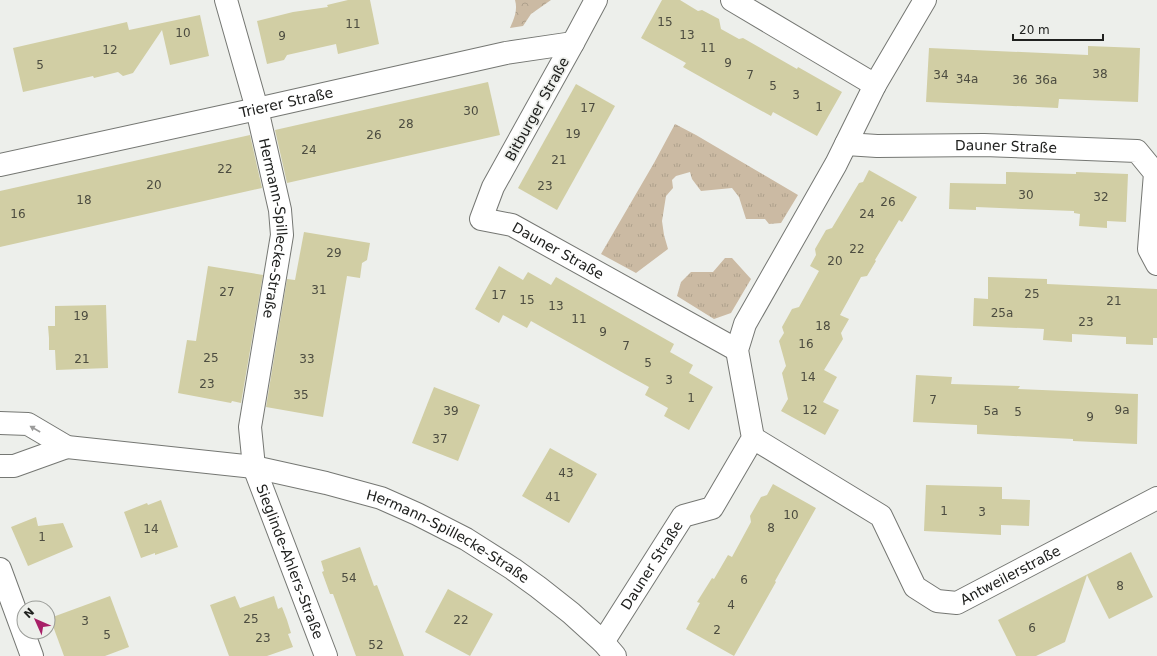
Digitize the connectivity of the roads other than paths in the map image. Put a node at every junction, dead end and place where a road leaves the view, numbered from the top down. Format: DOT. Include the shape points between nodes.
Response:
graph roads {
  1 [pos="226,0"];
  2 [pos="596,0"];
  3 [pos="732,0"];
  4 [pos="925,0"];
  5 [pos="573,43"];
  6 [pos="875,85"];
  7 [pos="257,110"];
  8 [pos="846,144"];
  9 [pos="0,165"];
  10 [pos="481,219"];
  11 [pos="1157,264"];
  12 [pos="737,350"];
  13 [pos="0,423"];
  14 [pos="753,438"];
  15 [pos="67,447"];
  16 [pos="0,466"];
  17 [pos="254,467"];
  18 [pos="1157,498"];
  19 [pos="0,569"];
  20 [pos="609,649"];
  21 [pos="32,656"];
  22 [pos="326,656"];
  1 -- 7 [label="street, Hermann-Spillecke-Straße"];
  2 -- 5 [label="street, Bitburger Straße"];
  3 -- 6 [label="street"];
  4 -- 6 [label="street"];
  5 -- 7 [label="street, Trierer Straße" via="506,53"];
  5 -- 10 [label="street, Bitburger Straße" via="493,187"];
  6 -- 8 [label="street"];
  7 -- 9 [label="street, Trierer Straße"];
  7 -- 17 [label="street, Hermann-Spillecke-Straße" via="280,210 282,235 250,427"];
  8 -- 11 [label="street, Dauner Straße" via="984,145 1137,151 1155,173 1149,249"];
  8 -- 12 [label="street" via="745,324"];
  10 -- 12 [label="street, Dauner Straße" via="512,225"];
  12 -- 14 [label="street"];
  15 -- 13 [label="street, Hermann-Spillecke-Straße, one-way" via="28,424"];
  14 -- 18 [label="street, Antweilerstraße" via="881,516 915,587 937,601 958,603"];
  14 -- 20 [label="street, Dauner Straße" via="712,508 683,516"];
  15 -- 16 [label="street, Hermann-Spillecke-Straße" via="14,466"];
  15 -- 17 [label="street, Hermann-Spillecke-Straße"];
  17 -- 20 [label="street, Hermann-Spillecke-Straße" via="381,498 424,517 466,539 538,586"];
  17 -- 22 [label="street, Sieglinde-Ahlers-Straße"];
  19 -- 21 [label="street"];
}
